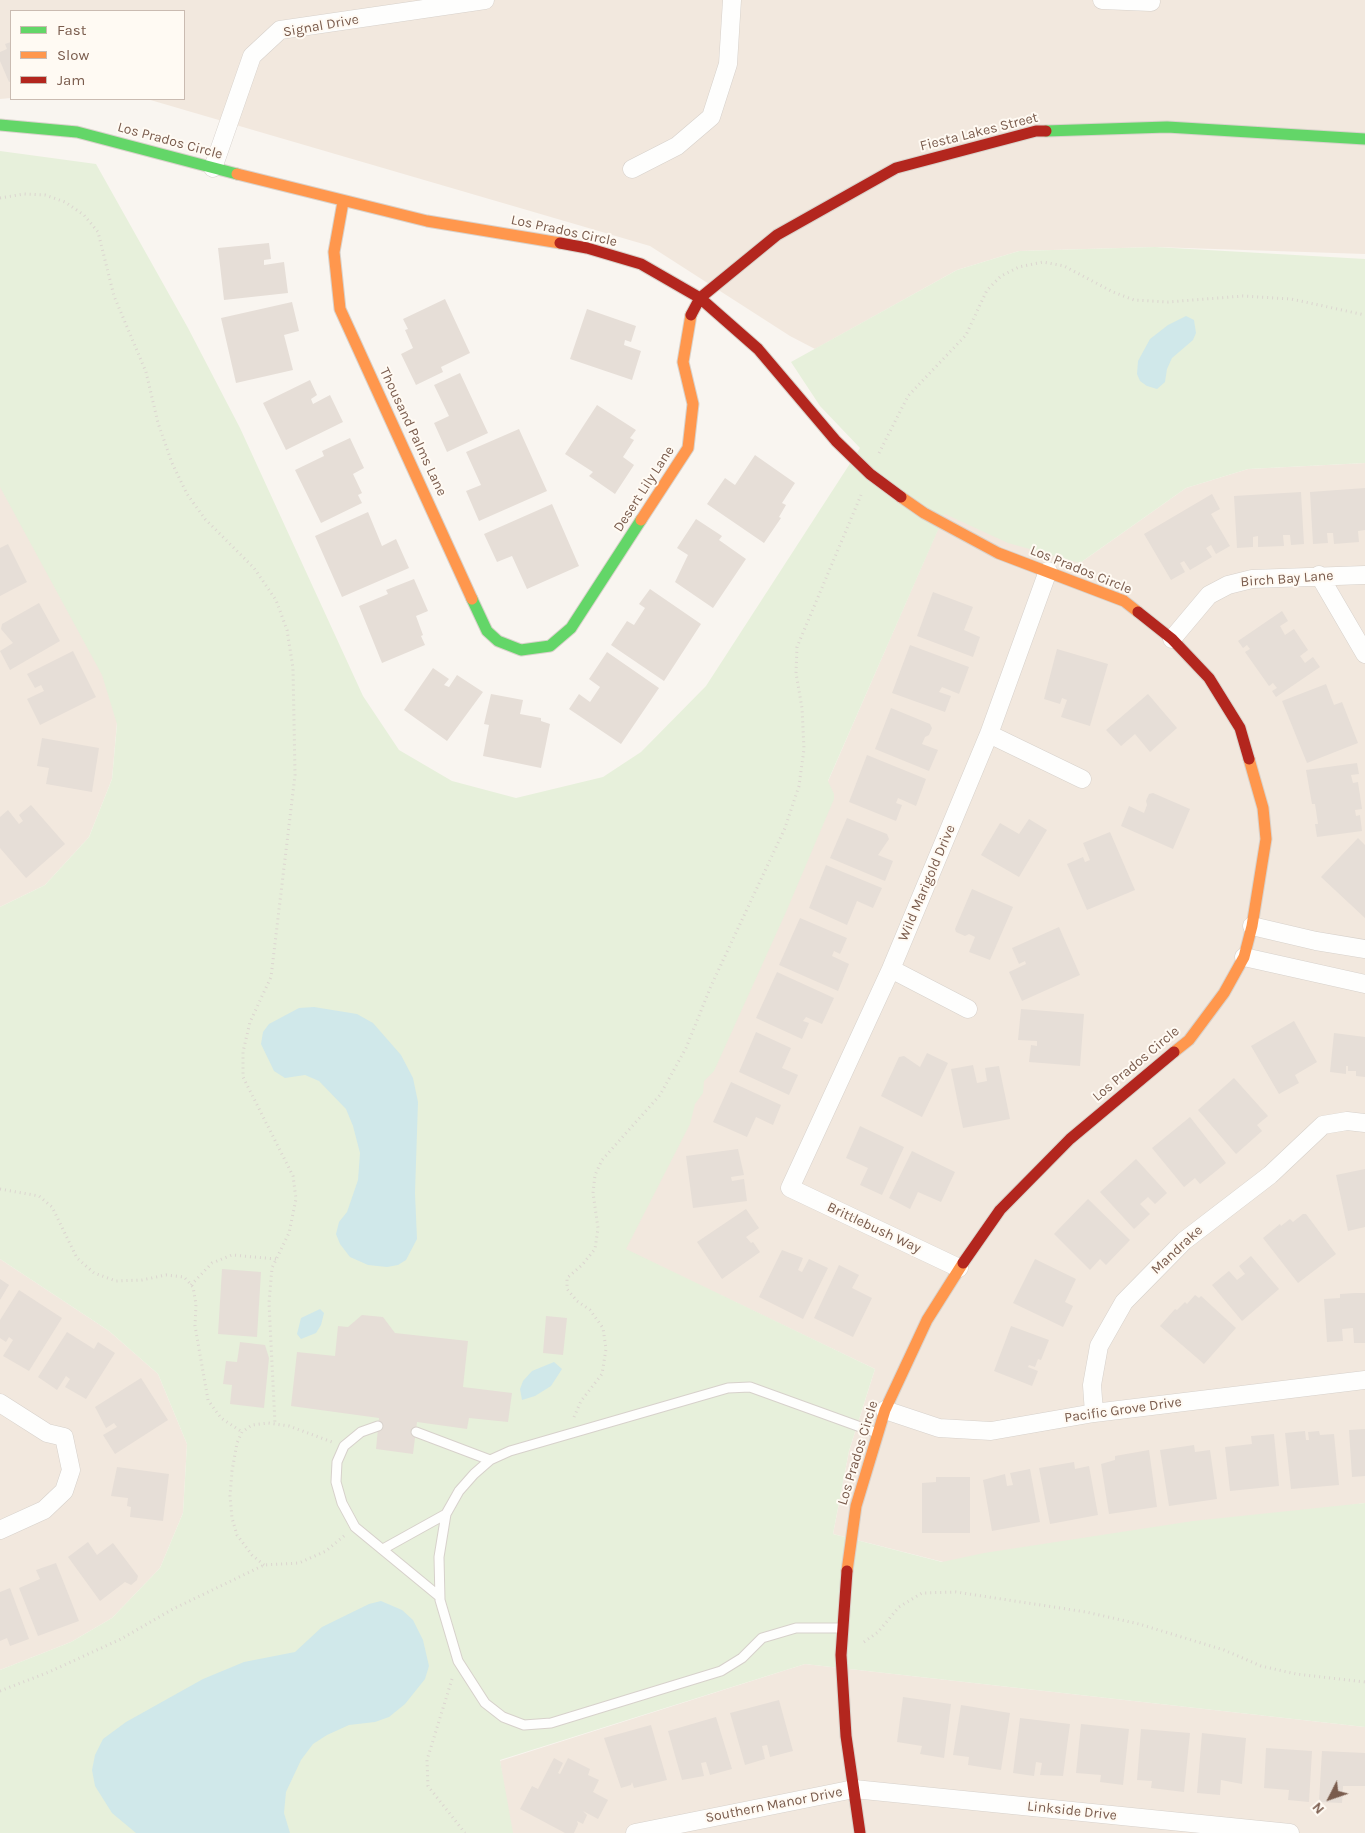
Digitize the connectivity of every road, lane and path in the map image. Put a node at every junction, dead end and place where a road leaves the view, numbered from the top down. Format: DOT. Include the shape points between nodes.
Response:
graph roads {
  1 [pos="485,0"];
  2 [pos="732,0"];
  3 [pos="1102,0"];
  4 [pos="1151,2"];
  5 [pos="0,125"];
  6 [pos="1365,139"];
  7 [pos="213,168"];
  8 [pos="632,169"];
  9 [pos="0,198"];
  10 [pos="343,202"];
  11 [pos="700,298"];
  12 [pos="1365,315"];
  13 [pos="870,474"];
  14 [pos="1048,571"];
  15 [pos="1319,575"];
  16 [pos="1365,575"];
  17 [pos="1172,639"];
  18 [pos="521,650"];
  19 [pos="1365,654"];
  20 [pos="989,734"];
  21 [pos="1082,779"];
  22 [pos="1252,926"];
  23 [pos="1365,949"];
  24 [pos="1244,957"];
  25 [pos="891,970"];
  26 [pos="1365,984"];
  27 [pos="968,1009"];
  28 [pos="1365,1123"];
  29 [pos="790,1188"];
  30 [pos="0,1189"];
  31 [pos="276,1259"];
  32 [pos="958,1268"];
  33 [pos="191,1284"];
  34 [pos="1365,1380"];
  35 [pos="0,1402"];
  36 [pos="885,1410"];
  37 [pos="1094,1413"];
  38 [pos="275,1424"];
  39 [pos="378,1426"];
  40 [pos="242,1432"];
  41 [pos="416,1432"];
  42 [pos="574,1433"];
  43 [pos="878,1434"];
  44 [pos="344,1446"];
  45 [pos="490,1460"];
  46 [pos="446,1514"];
  47 [pos="355,1527"];
  48 [pos="0,1530"];
  49 [pos="383,1549"];
  50 [pos="264,1565"];
  51 [pos="440,1597"];
  52 [pos="842,1634"];
  53 [pos="458,1662"];
  54 [pos="1365,1682"];
  55 [pos="0,1692"];
  56 [pos="854,1789"];
  57 [pos="464,1833"];
  58 [pos="636,1833"];
  59 [pos="860,1833"];
  60 [pos="1290,1833"];
  1 -- 7 [label="street, Signal Drive" via="280,30 252,56"];
  2 -- 8 [label="street" via="728,64 711,117 677,146"];
  3 -- 4 [label="street"];
  5 -- 7 [label="street, Los Prados Circle" via="77,132"];
  6 -- 11 [label="street, Fiesta Lakes Street" via="1166,127 1036,131 896,168 777,235"];
  7 -- 10 [label="street, Los Prados Circle"];
  9 -- 31 [label="path" via="45,195 65,202 84,215 98,232 114,296 146,372 158,423 183,486 205,519 254,568 276,600 287,630 292,668 294,784 271,976 250,1022 242,1052 243,1077 293,1176 296,1199 289,1234"];
  10 -- 11 [label="street, Los Prados Circle" via="426,221 587,248 641,264"];
  10 -- 18 [label="street, Thousand Palms Lane" via="334,252 340,308 488,631 498,641"];
  11 -- 13 [label="street, Los Prados Circle" via="758,349 836,441"];
  11 -- 18 [label="street, Desert Lily Lane" via="689,318 683,362 693,404 688,448 571,628 550,646"];
  12 -- 13 [label="path" via="1291,300 1243,296 1168,302 1134,300 1064,266 1043,262 1019,267 1001,276 987,290 966,335 908,396 890,427"];
  13 -- 14 [label="street, Los Prados Circle" via="932,518 998,553"];
  13 -- 42 [label="path" via="798,647 796,673 804,748 800,786 785,828 711,986 686,1048 660,1095 602,1160 595,1175 593,1193 598,1228 595,1249 567,1278 567,1289 604,1328 606,1349 602,1374 574,1416"];
  14 -- 17 [label="street, Los Prados Circle" via="1124,601"];
  14 -- 20 [label="street, Wild Marigold Drive"];
  15 -- 16 [label="street, Birch Bay Lane"];
  15 -- 17 [label="street, Birch Bay Lane" via="1252,579 1228,584 1209,595"];
  15 -- 19 [label="street"];
  17 -- 22 [label="street, Los Prados Circle" via="1209,678 1240,728 1264,808 1266,839"];
  20 -- 21 [label="street"];
  20 -- 25 [label="street, Wild Marigold Drive"];
  22 -- 23 [label="street"];
  22 -- 24 [label="street, Los Prados Circle"];
  24 -- 26 [label="street"];
  24 -- 32 [label="street, Los Prados Circle" via="1224,994 1189,1040 1070,1139 1000,1210"];
  25 -- 27 [label="street"];
  25 -- 29 [label="street, Wild Marigold Drive"];
  28 -- 37 [label="street, Mandrake" via="1347,1121 1323,1125 1270,1175 1184,1240 1124,1302 1098,1346 1092,1385"];
  29 -- 32 [label="street, Brittlebush Way"];
  30 -- 33 [label="path" via="39,1196 52,1208 77,1258 94,1273 116,1281 166,1275 184,1277"];
  31 -- 33 [label="path" via="232,1255 212,1263"];
  31 -- 38 [label="path" via="272,1268 270,1303"];
  32 -- 36 [label="street, Los Prados Circle" via="927,1320"];
  33 -- 40 [label="path" via="208,1400 221,1418"];
  34 -- 37 [label="street, Pacific Grove Drive"];
  35 -- 48 [label="street" via="46,1433 64,1437 71,1470 64,1491 44,1510"];
  36 -- 37 [label="street, Pacific Grove Drive" via="939,1428 991,1431"];
  36 -- 43 [label="street, Los Prados Circle"];
  38 -- 40 [label="path" via="252,1425"];
  38 -- 44 [label="path"];
  39 -- 44 [label="lane" via="362,1432"];
  40 -- 50 [label="path" via="232,1472 232,1518 237,1534"];
  41 -- 45 [label="lane"];
  42 -- 43 [label="lane" via="728,1388 750,1387"];
  42 -- 45 [label="lane"];
  43 -- 52 [label="street, Los Prados Circle" via="856,1506 848,1553"];
  44 -- 47 [label="lane" via="337,1462 336,1482 342,1504"];
  45 -- 46 [label="lane" via="459,1492"];
  46 -- 49 [label="lane"];
  46 -- 51 [label="lane" via="439,1557"];
  47 -- 49 [label="lane"];
  47 -- 50 [label="path" via="326,1551 299,1563"];
  49 -- 51 [label="lane"];
  50 -- 55 [label="path" via="173,1609 121,1639"];
  51 -- 53 [label="lane"];
  52 -- 53 [label="lane" via="796,1628 762,1638 742,1658 721,1671 551,1722 524,1725 503,1717 485,1702"];
  52 -- 54 [label="path" via="861,1644 878,1632 899,1607 922,1593 956,1592 1086,1612 1224,1650 1261,1666 1296,1674"];
  52 -- 56 [label="street, Los Prados Circle" via="846,1736"];
  53 -- 57 [label="path" via="427,1760 428,1786"];
  56 -- 58 [label="street, Southern Manor Drive"];
  56 -- 59 [label="street, Los Prados Circle"];
  56 -- 60 [label="street, Linkside Drive"];
}
